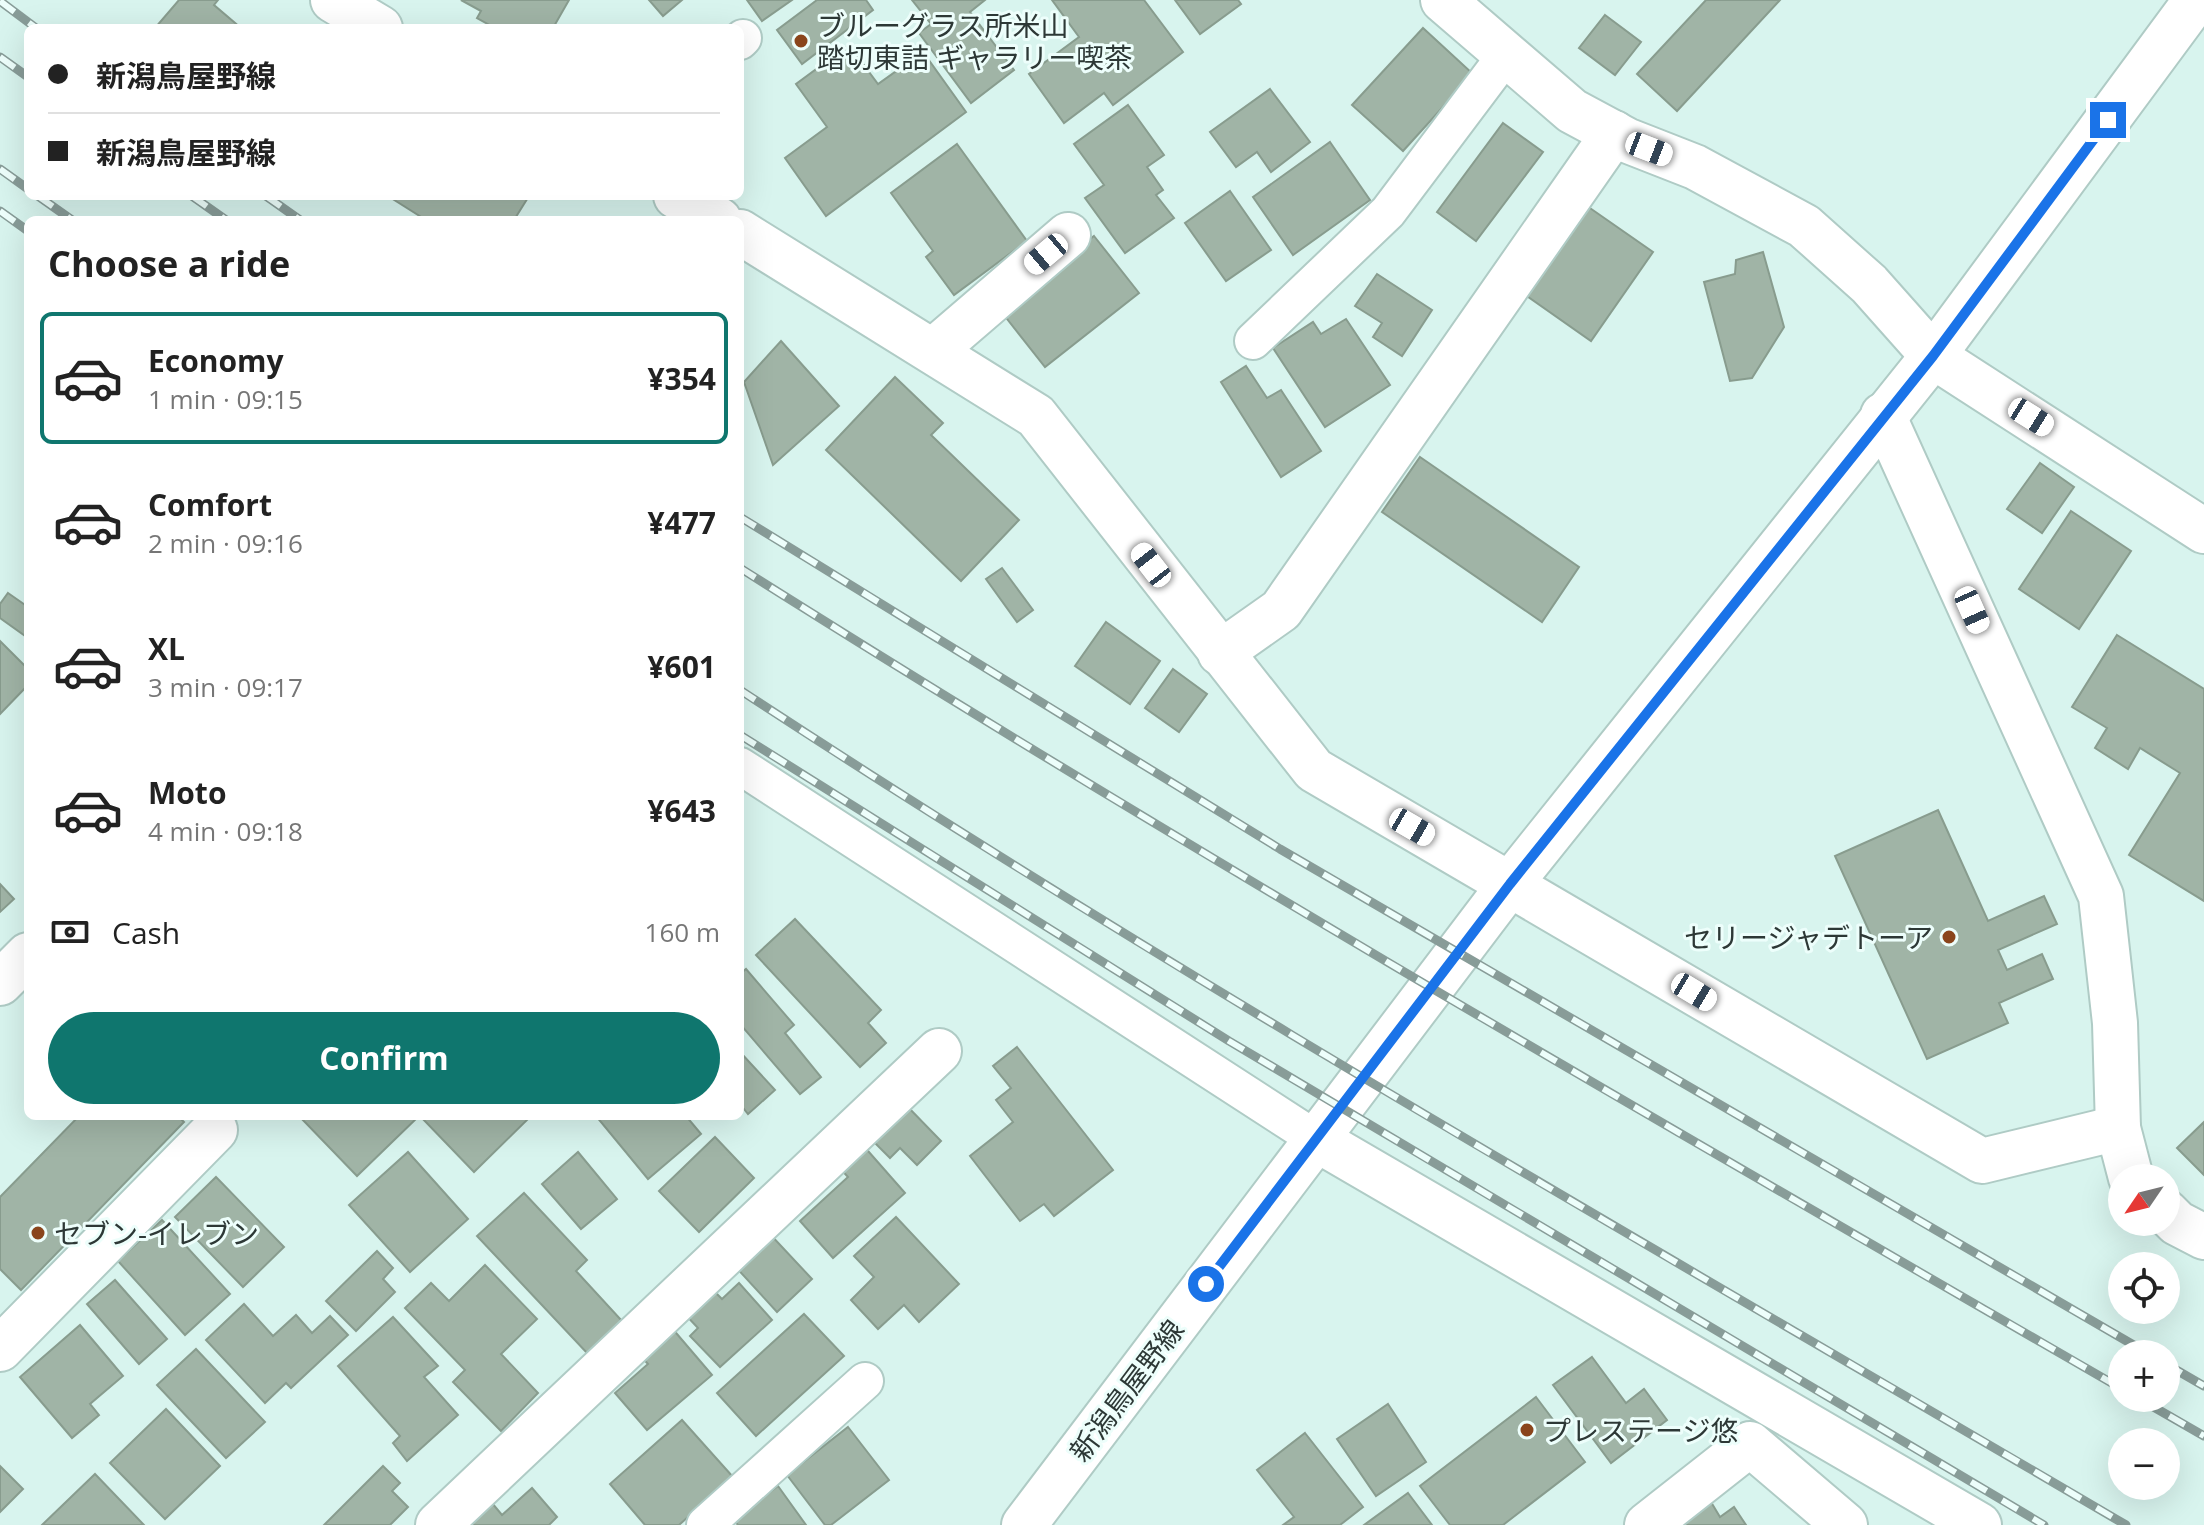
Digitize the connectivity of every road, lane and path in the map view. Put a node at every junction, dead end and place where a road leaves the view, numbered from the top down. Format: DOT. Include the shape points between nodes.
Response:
graph roads {
  1 [pos="333,0"];
  2 [pos="1443,0"];
  3 [pos="2196,0"];
  4 [pos="373,24"];
  5 [pos="1506,55"];
  6 [pos="1614,133"];
  7 [pos="682,200"];
  8 [pos="706,216"];
  9 [pos="1068,235"];
  10 [pos="744,241"];
  11 [pos="1253,341"];
  12 [pos="933,351"];
  13 [pos="1933,356"];
  14 [pos="1883,415"];
  15 [pos="2204,531"];
  16 [pos="1220,653"];
  17 [pos="744,769"];
  18 [pos="1510,884"];
  19 [pos="24,959"];
  20 [pos="0,983"];
  21 [pos="939,1051"];
  22 [pos="2118,1128"];
  23 [pos="215,1130"];
  24 [pos="1316,1139"];
  25 [pos="2127,1164"];
  26 [pos="2180,1225"];
  27 [pos="2204,1237"];
  28 [pos="0,1349"];
  29 [pos="865,1381"];
  30 [pos="438,1525"];
  31 [pos="705,1525"];
  32 [pos="1024,1525"];
  33 [pos="1647,1525"];
  34 [pos="1845,1525"];
  35 [pos="1979,1525"];
  1 -- 4 [label="street"];
  2 -- 5 [label="street"];
  3 -- 13 [label="street, 新潟鳥屋野線"];
  5 -- 6 [label="street" via="1572,111"];
  5 -- 11 [label="lane" via="1388,212"];
  6 -- 13 [label="street" via="1695,167 1804,226 1869,284"];
  6 -- 16 [label="street" via="1281,610"];
  7 -- 8 [label="street"];
  9 -- 12 [label="street"];
  10 -- 12 [label="street"];
  12 -- 16 [label="street" via="1036,416"];
  13 -- 14 [label="street, 新潟鳥屋野線"];
  13 -- 15 [label="street"];
  14 -- 18 [label="street, 新潟鳥屋野線"];
  14 -- 22 [label="street" via="2101,896 2115,1023"];
  16 -- 18 [label="street" via="1314,770"];
  17 -- 24 [label="lane"];
  18 -- 22 [label="street" via="1982,1161"];
  18 -- 24 [label="street, 新潟鳥屋野線"];
  19 -- 20 [label="street"];
  21 -- 30 [label="street"];
  22 -- 25 [label="street"];
  23 -- 28 [label="street"];
  24 -- 32 [label="street, 新潟鳥屋野線"];
  24 -- 35 [label="street"];
  26 -- 27 [label="street"];
  29 -- 31 [label="lane"];
  33 -- 34 [label="street" via="1750,1444"];
}
